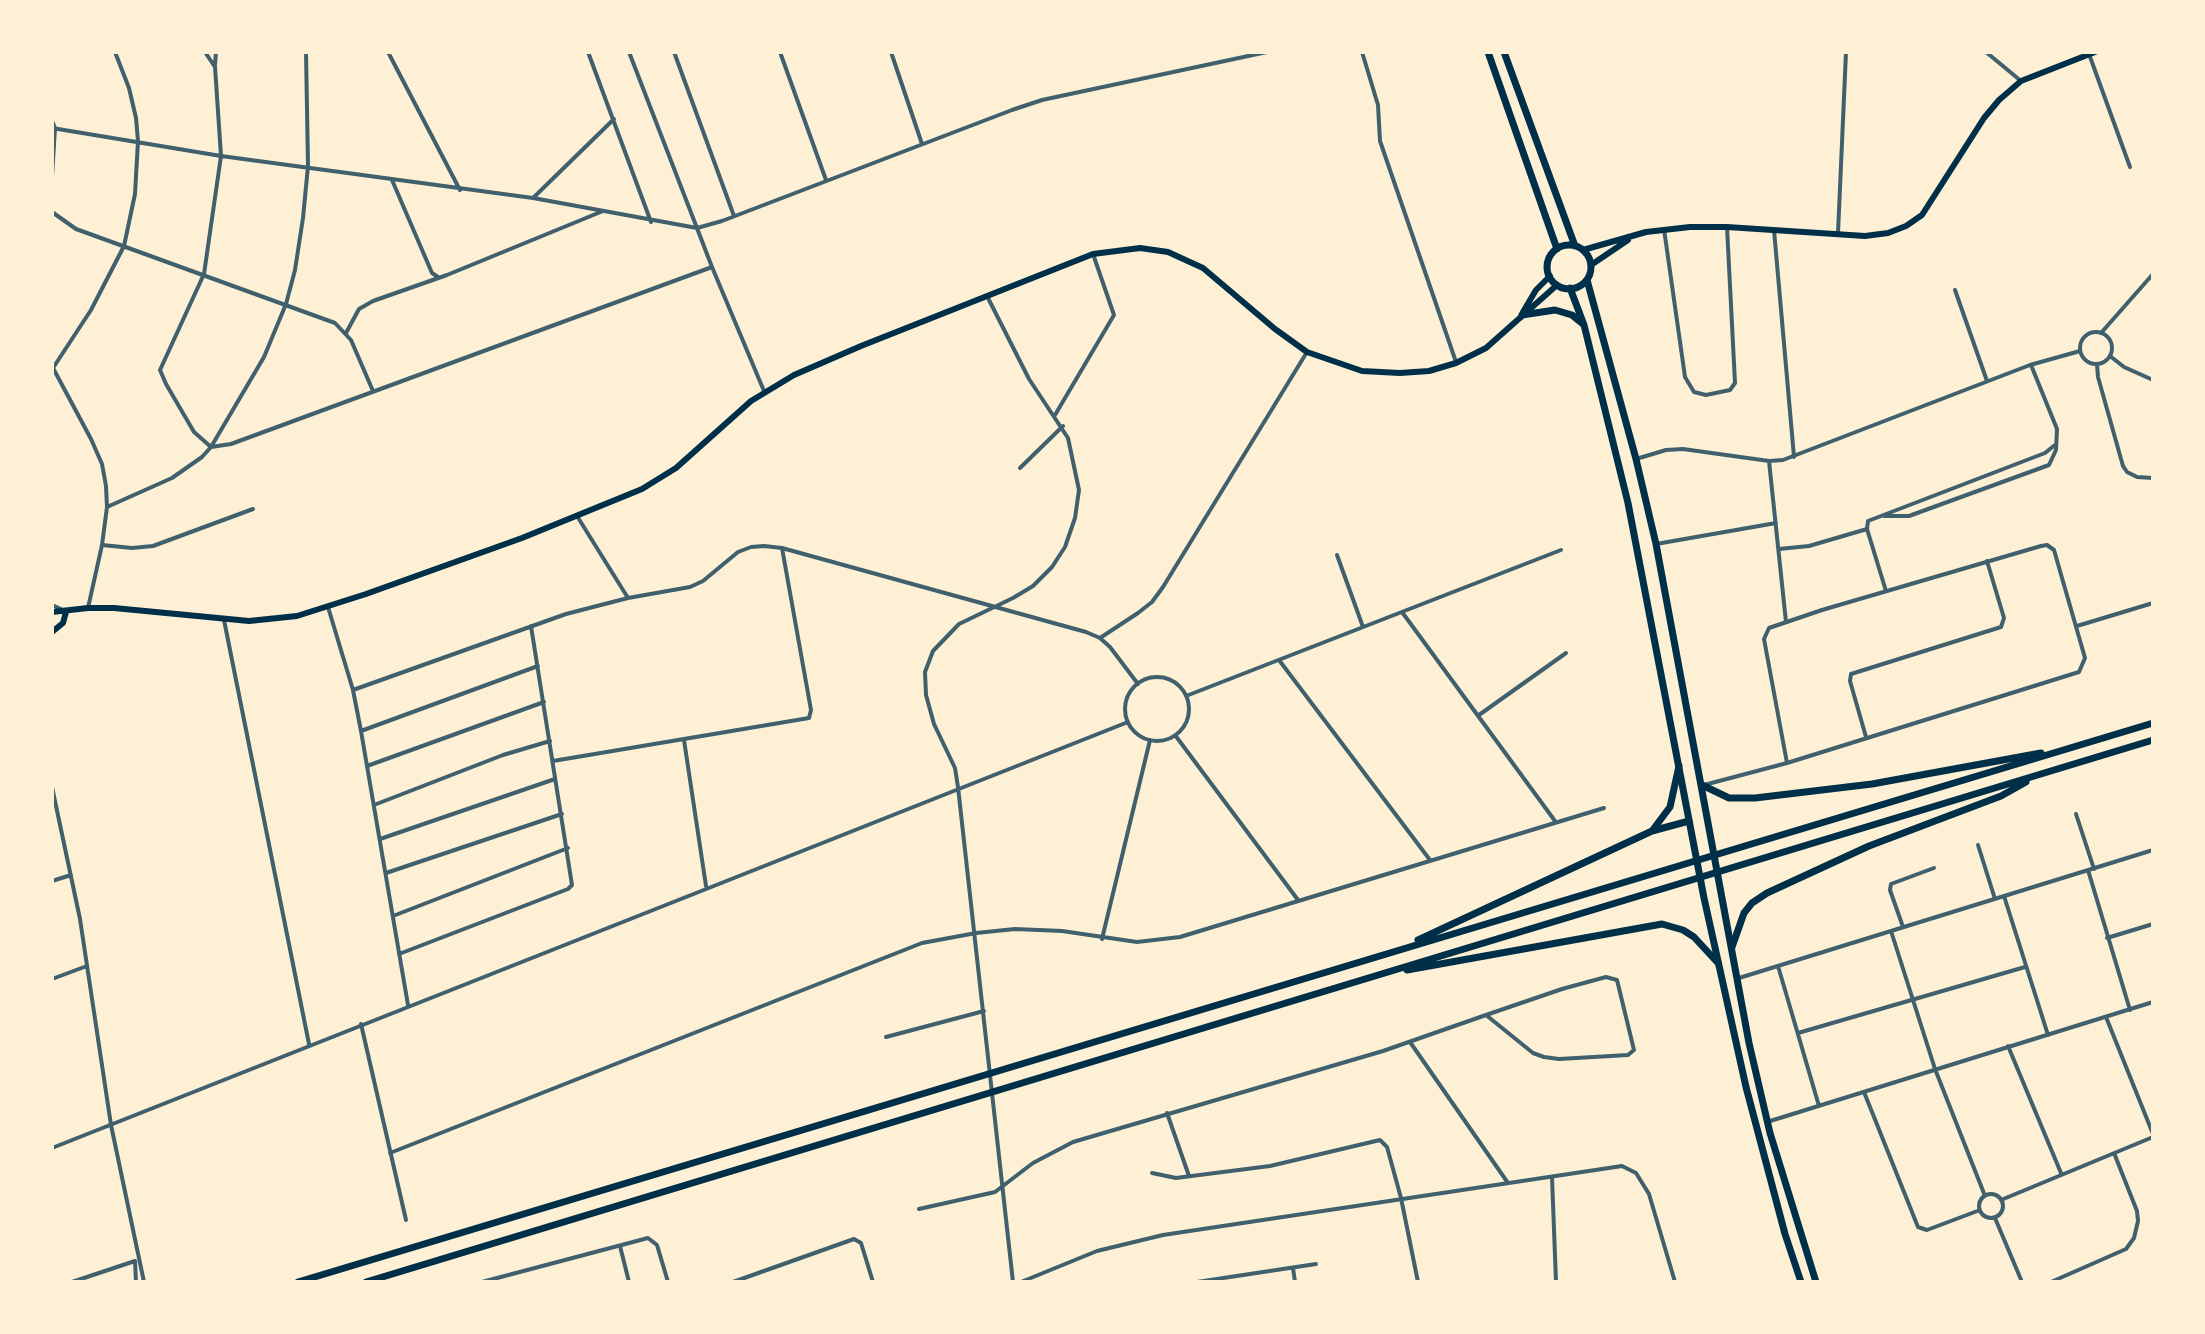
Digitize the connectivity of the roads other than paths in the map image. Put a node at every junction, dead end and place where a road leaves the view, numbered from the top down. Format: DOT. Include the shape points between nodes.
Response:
graph roads {
  1 [pos="115,52"];
  2 [pos="205,52"];
  3 [pos="216,52"];
  4 [pos="306,52"];
  5 [pos="388,52"];
  6 [pos="588,52"];
  7 [pos="629,52"];
  8 [pos="674,52"];
  9 [pos="780,52"];
  10 [pos="891,52"];
  11 [pos="1267,52"];
  12 [pos="1362,52"];
  13 [pos="1488,52"];
  14 [pos="1504,52"];
  15 [pos="1846,52"];
  16 [pos="1986,52"];
  17 [pos="2092,53"];
  18 [pos="215,67"];
  19 [pos="2021,81"];
  20 [pos="615,119"];
  21 [pos="52,121"];
  22 [pos="53,128"];
  23 [pos="138,141"];
  24 [pos="922,144"];
  25 [pos="221,156"];
  26 [pos="308,166"];
  27 [pos="2130,167"];
  28 [pos="52,177"];
  29 [pos="392,180"];
  30 [pos="826,180"];
  31 [pos="460,190"];
  32 [pos="533,198"];
  33 [pos="605,210"];
  34 [pos="52,212"];
  35 [pos="734,216"];
  36 [pos="651,222"];
  37 [pos="1727,227"];
  38 [pos="697,228"];
  39 [pos="1664,229"];
  40 [pos="1774,230"];
  41 [pos="1838,235"];
  42 [pos="1632,237"];
  43 [pos="124,246"];
  44 [pos="1579,248"];
  45 [pos="1557,249"];
  46 [pos="1093,254"];
  47 [pos="1591,265"];
  48 [pos="712,267"];
  49 [pos="204,274"];
  50 [pos="2153,274"];
  51 [pos="1550,276"];
  52 [pos="438,277"];
  53 [pos="1587,280"];
  54 [pos="1557,285"];
  55 [pos="1570,288"];
  56 [pos="1955,290"];
  57 [pos="987,295"];
  58 [pos="286,304"];
  59 [pos="1522,315"];
  60 [pos="1584,325"];
  61 [pos="346,333"];
  62 [pos="2101,333"];
  63 [pos="2080,351"];
  64 [pos="1307,352"];
  65 [pos="2110,356"];
  66 [pos="1456,363"];
  67 [pos="2097,364"];
  68 [pos="2030,365"];
  69 [pos="52,368"];
  70 [pos="2153,380"];
  71 [pos="1987,381"];
  72 [pos="373,391"];
  73 [pos="764,391"];
  74 [pos="1055,415"];
  75 [pos="1063,426"];
  76 [pos="2055,445"];
  77 [pos="211,447"];
  78 [pos="1794,457"];
  79 [pos="1636,459"];
  80 [pos="1769,461"];
  81 [pos="1020,468"];
  82 [pos="2153,478"];
  83 [pos="107,507"];
  84 [pos="253,509"];
  85 [pos="577,516"];
  86 [pos="1884,516"];
  87 [pos="1776,523"];
  88 [pos="1867,529"];
  89 [pos="1656,544"];
  90 [pos="102,545"];
  91 [pos="782,548"];
  92 [pos="1779,549"];
  93 [pos="1561,550"];
  94 [pos="1337,555"];
  95 [pos="1987,561"];
  96 [pos="1886,591"];
  97 [pos="628,598"];
  98 [pos="2153,603"];
  99 [pos="52,605"];
  100 [pos="328,607"];
  101 [pos="993,607"];
  102 [pos="88,608"];
  103 [pos="52,612"];
  104 [pos="66,612"];
  105 [pos="1402,612"];
  106 [pos="224,620"];
  107 [pos="1786,622"];
  108 [pos="531,626"];
  109 [pos="2077,626"];
  110 [pos="1363,627"];
  111 [pos="52,632"];
  112 [pos="1100,638"];
  113 [pos="1566,653"];
  114 [pos="1279,660"];
  115 [pos="538,666"];
  116 [pos="1138,684"];
  117 [pos="353,690"];
  118 [pos="1186,696"];
  119 [pos="544,702"];
  120 [pos="1479,715"];
  121 [pos="1128,722"];
  122 [pos="2153,723"];
  123 [pos="361,731"];
  124 [pos="1175,735"];
  125 [pos="1866,737"];
  126 [pos="684,740"];
  127 [pos="1150,740"];
  128 [pos="2153,740"];
  129 [pos="550,741"];
  130 [pos="2082,745"];
  131 [pos="553,761"];
  132 [pos="1787,763"];
  133 [pos="367,766"];
  134 [pos="1679,766"];
  135 [pos="2042,774"];
  136 [pos="556,778"];
  137 [pos="1702,785"];
  138 [pos="52,787"];
  139 [pos="958,787"];
  140 [pos="374,805"];
  141 [pos="1604,808"];
  142 [pos="562,814"];
  143 [pos="2076,814"];
  144 [pos="1555,821"];
  145 [pos="1689,821"];
  146 [pos="1652,831"];
  147 [pos="380,839"];
  148 [pos="1978,845"];
  149 [pos="568,848"];
  150 [pos="2153,850"];
  151 [pos="1430,860"];
  152 [pos="1934,868"];
  153 [pos="2091,870"];
  154 [pos="385,874"];
  155 [pos="71,875"];
  156 [pos="52,881"];
  157 [pos="706,886"];
  158 [pos="2004,896"];
  159 [pos="1995,899"];
  160 [pos="1298,900"];
  161 [pos="393,916"];
  162 [pos="2153,924"];
  163 [pos="1903,927"];
  164 [pos="1891,931"];
  165 [pos="976,933"];
  166 [pos="2107,938"];
  167 [pos="1102,939"];
  168 [pos="1732,947"];
  169 [pos="1397,951"];
  170 [pos="399,954"];
  171 [pos="1718,963"];
  172 [pos="88,966"];
  173 [pos="1778,966"];
  174 [pos="2025,967"];
  175 [pos="1372,976"];
  176 [pos="52,979"];
  177 [pos="1737,979"];
  178 [pos="1912,1000"];
  179 [pos="2152,1004"];
  180 [pos="408,1005"];
  181 [pos="2130,1010"];
  182 [pos="984,1011"];
  183 [pos="1486,1015"];
  184 [pos="2106,1017"];
  185 [pos="361,1024"];
  186 [pos="1798,1033"];
  187 [pos="2048,1035"];
  188 [pos="886,1037"];
  189 [pos="1410,1042"];
  190 [pos="309,1044"];
  191 [pos="2008,1046"];
  192 [pos="1935,1069"];
  193 [pos="1864,1092"];
  194 [pos="1819,1106"];
  195 [pos="1167,1113"];
  196 [pos="1767,1122"];
  197 [pos="111,1125"];
  198 [pos="2153,1135"];
  199 [pos="52,1148"];
  200 [pos="390,1153"];
  201 [pos="2114,1153"];
  202 [pos="1152,1173"];
  203 [pos="2061,1174"];
  204 [pos="1189,1176"];
  205 [pos="1552,1177"];
  206 [pos="1508,1183"];
  207 [pos="1003,1188"];
  208 [pos="1985,1196"];
  209 [pos="1401,1198"];
  210 [pos="2001,1200"];
  211 [pos="919,1209"];
  212 [pos="1980,1210"];
  213 [pos="1994,1217"];
  214 [pos="406,1220"];
  215 [pos="619,1245"];
  216 [pos="136,1246"];
  217 [pos="135,1261"];
  218 [pos="1316,1264"];
  219 [pos="1293,1268"];
  220 [pos="72,1282"];
  221 [pos="136,1282"];
  222 [pos="144,1282"];
  223 [pos="298,1282"];
  224 [pos="366,1282"];
  225 [pos="482,1282"];
  226 [pos="629,1282"];
  227 [pos="668,1282"];
  228 [pos="733,1282"];
  229 [pos="873,1282"];
  230 [pos="1013,1282"];
  231 [pos="1021,1282"];
  232 [pos="1197,1282"];
  233 [pos="1295,1282"];
  234 [pos="1418,1282"];
  235 [pos="1556,1282"];
  236 [pos="1675,1282"];
  237 [pos="1801,1282"];
  238 [pos="1816,1282"];
  239 [pos="2022,1282"];
  240 [pos="2051,1282"];
  1 -- 23 [label="street" via="129,88"];
  2 -- 18 [label="street"];
  3 -- 18 [label="street"];
  4 -- 26 [label="street"];
  5 -- 31 [label="street"];
  6 -- 20 [label="street"];
  7 -- 38 [label="street"];
  8 -- 35 [label="street"];
  9 -- 30 [label="street"];
  10 -- 24 [label="street"];
  11 -- 24 [label="street" via="1042,100"];
  12 -- 66 [label="street" via="1378,105 1380,141"];
  13 -- 45 [label="main road"];
  14 -- 44 [label="main road"];
  15 -- 41 [label="street"];
  16 -- 19 [label="street"];
  17 -- 19 [label="main road"];
  17 -- 27 [label="street"];
  18 -- 25 [label="street"];
  19 -- 41 [label="main road" via="1984,118 1922,215 1888,233"];
  20 -- 32 [label="street"];
  20 -- 36 [label="street"];
  21 -- 22 [label="street"];
  22 -- 23 [label="street"];
  22 -- 28 [label="street"];
  23 -- 25 [label="street"];
  23 -- 43 [label="street" via="135,194"];
  24 -- 30 [label="street"];
  25 -- 26 [label="street"];
  25 -- 49 [label="street"];
  26 -- 29 [label="street"];
  26 -- 58 [label="street"];
  29 -- 31 [label="street"];
  29 -- 52 [label="street"];
  30 -- 35 [label="street"];
  31 -- 32 [label="street"];
  32 -- 33 [label="street"];
  33 -- 36 [label="street"];
  33 -- 52 [label="street"];
  34 -- 43 [label="street" via="76,229"];
  35 -- 38 [label="street"];
  36 -- 38 [label="street"];
  37 -- 39 [label="main road"];
  37 -- 39 [label="street" via="1735,383 1730,390 1706,395 1694,392 1685,377"];
  37 -- 40 [label="main road"];
  38 -- 48 [label="street"];
  39 -- 42 [label="main road"];
  40 -- 41 [label="main road"];
  40 -- 78 [label="street"];
  42 -- 44 [label="main road"];
  42 -- 47 [label="main road"];
  43 -- 49 [label="street"];
  43 -- 69 [label="street" via="91,310"];
  44 -- 45 [label="main road"];
  44 -- 47 [label="main road"];
  45 -- 51 [label="main road" via="1548,261"];
  46 -- 57 [label="main road"];
  46 -- 64 [label="main road" via="1140,248 1168,252 1203,268"];
  46 -- 74 [label="street" via="1114,315"];
  47 -- 53 [label="main road"];
  48 -- 72 [label="street"];
  48 -- 73 [label="street"];
  49 -- 58 [label="street"];
  49 -- 77 [label="street" via="160,370 194,432"];
  50 -- 62 [label="street"];
  51 -- 54 [label="main road"];
  51 -- 59 [label="main road"];
  52 -- 61 [label="street" via="359,309"];
  53 -- 55 [label="main road"];
  53 -- 79 [label="main road"];
  54 -- 55 [label="main road"];
  54 -- 59 [label="main road"];
  55 -- 60 [label="main road"];
  56 -- 71 [label="street"];
  57 -- 73 [label="main road" via="814,365"];
  57 -- 74 [label="street" via="1029,379"];
  58 -- 61 [label="street" via="335,323"];
  58 -- 77 [label="street" via="264,357"];
  59 -- 60 [label="main road" via="1555,310"];
  59 -- 66 [label="main road" via="1486,348"];
  60 -- 134 [label="main road" via="1628,503"];
  61 -- 72 [label="street"];
  62 -- 63 [label="street" via="2085,336"];
  62 -- 65 [label="street" via="2110,342"];
  63 -- 67 [label="street"];
  63 -- 68 [label="street"];
  64 -- 66 [label="main road" via="1362,371 1429,371"];
  64 -- 112 [label="street" via="1163,587 1152,602"];
  65 -- 67 [label="street"];
  65 -- 70 [label="street"];
  67 -- 82 [label="street" via="2123,466 2137,477"];
  68 -- 71 [label="street"];
  68 -- 76 [label="street" via="2057,429"];
  69 -- 83 [label="street" via="102,464"];
  71 -- 78 [label="street"];
  72 -- 77 [label="street"];
  73 -- 85 [label="main road" via="676,468 642,489"];
  74 -- 75 [label="street"];
  75 -- 81 [label="street"];
  75 -- 101 [label="street" via="1079,490 1065,547 1033,586"];
  76 -- 86 [label="street"];
  76 -- 86 [label="street" via="2052,461 2043,469 1909,516"];
  77 -- 83 [label="street" via="172,478"];
  78 -- 80 [label="street"];
  79 -- 80 [label="street" via="1666,450 1698,449"];
  79 -- 89 [label="main road"];
  80 -- 87 [label="street"];
  83 -- 90 [label="street"];
  84 -- 90 [label="street" via="153,546"];
  85 -- 97 [label="street"];
  85 -- 100 [label="main road"];
  86 -- 88 [label="street" via="1868,521"];
  87 -- 89 [label="street"];
  87 -- 92 [label="street"];
  88 -- 92 [label="street"];
  88 -- 96 [label="street"];
  89 -- 137 [label="main road"];
  90 -- 102 [label="street"];
  91 -- 97 [label="street" via="751,547 690,587"];
  91 -- 101 [label="street"];
  91 -- 126 [label="street" via="811,715"];
  92 -- 107 [label="street"];
  93 -- 105 [label="street"];
  94 -- 110 [label="street"];
  95 -- 96 [label="street"];
  95 -- 109 [label="street" via="2051,547"];
  95 -- 125 [label="street" via="2004,618 2001,627 1851,674"];
  96 -- 107 [label="street"];
  97 -- 108 [label="street"];
  98 -- 109 [label="street"];
  99 -- 104 [label="street"];
  100 -- 106 [label="main road" via="297,616"];
  100 -- 117 [label="street"];
  101 -- 112 [label="street"];
  101 -- 139 [label="street" via="944,636 925,672 934,724"];
  102 -- 104 [label="main road"];
  102 -- 106 [label="main road"];
  103 -- 104 [label="main road"];
  104 -- 111 [label="main road"];
  105 -- 110 [label="street"];
  105 -- 120 [label="street"];
  106 -- 190 [label="street"];
  107 -- 132 [label="street" via="1769,628 1764,639"];
  108 -- 115 [label="street"];
  108 -- 117 [label="street"];
  109 -- 125 [label="street" via="2085,658 2079,672"];
  110 -- 114 [label="street"];
  112 -- 116 [label="street"];
  113 -- 120 [label="street"];
  114 -- 118 [label="street"];
  114 -- 151 [label="street"];
  115 -- 119 [label="street"];
  115 -- 123 [label="street"];
  116 -- 118 [label="street" via="1162,678"];
  116 -- 121 [label="street" via="1126,703"];
  117 -- 123 [label="street"];
  118 -- 124 [label="street" via="1188,716"];
  119 -- 129 [label="street"];
  119 -- 133 [label="street"];
  120 -- 144 [label="street"];
  121 -- 127 [label="street"];
  121 -- 139 [label="street"];
  122 -- 130 [label="main road"];
  123 -- 133 [label="street"];
  124 -- 127 [label="street"];
  124 -- 160 [label="street"];
  125 -- 132 [label="street"];
  126 -- 131 [label="street"];
  126 -- 157 [label="street"];
  127 -- 167 [label="street"];
  128 -- 135 [label="main road"];
  129 -- 131 [label="street"];
  129 -- 140 [label="street"];
  130 -- 137 [label="main road" via="1872,784 1755,798 1729,798"];
  130 -- 169 [label="main road"];
  131 -- 136 [label="street"];
  132 -- 137 [label="street"];
  133 -- 140 [label="street"];
  134 -- 145 [label="main road"];
  134 -- 146 [label="main road" via="1670,807"];
  135 -- 168 [label="main road" via="1767,893 1744,913"];
  135 -- 175 [label="main road"];
  136 -- 142 [label="street"];
  136 -- 147 [label="street"];
  137 -- 168 [label="main road"];
  138 -- 155 [label="street"];
  139 -- 157 [label="street"];
  139 -- 165 [label="street"];
  140 -- 147 [label="street"];
  141 -- 144 [label="street"];
  142 -- 149 [label="street"];
  142 -- 154 [label="street"];
  143 -- 153 [label="street"];
  144 -- 151 [label="street"];
  145 -- 146 [label="main road"];
  145 -- 171 [label="main road"];
  146 -- 169 [label="main road"];
  147 -- 154 [label="street"];
  148 -- 159 [label="street"];
  149 -- 161 [label="street"];
  149 -- 170 [label="street" via="573,883 568,889"];
  150 -- 153 [label="street"];
  151 -- 160 [label="street"];
  152 -- 163 [label="street" via="1891,884"];
  153 -- 158 [label="street"];
  153 -- 166 [label="street"];
  154 -- 161 [label="street"];
  155 -- 156 [label="street"];
  155 -- 172 [label="street"];
  157 -- 180 [label="street"];
  158 -- 159 [label="street"];
  158 -- 174 [label="street"];
  159 -- 163 [label="street"];
  160 -- 167 [label="street" via="1180,937"];
  161 -- 170 [label="street"];
  162 -- 166 [label="street"];
  163 -- 164 [label="street"];
  164 -- 173 [label="street"];
  164 -- 178 [label="street"];
  165 -- 167 [label="street" via="1039,929"];
  165 -- 182 [label="street"];
  165 -- 200 [label="street" via="904,949"];
  166 -- 181 [label="street"];
  168 -- 177 [label="main road"];
  169 -- 223 [label="main road"];
  170 -- 180 [label="street"];
  171 -- 175 [label="main road" via="1694,937 1662,924"];
  171 -- 237 [label="main road" via="1758,1136"];
  172 -- 176 [label="street"];
  172 -- 197 [label="street"];
  173 -- 177 [label="street"];
  173 -- 186 [label="street"];
  174 -- 178 [label="street"];
  174 -- 187 [label="street"];
  175 -- 224 [label="main road"];
  177 -- 196 [label="main road"];
  178 -- 186 [label="street"];
  178 -- 192 [label="street"];
  179 -- 181 [label="street"];
  180 -- 185 [label="street"];
  181 -- 184 [label="street"];
  182 -- 188 [label="street"];
  182 -- 207 [label="street"];
  183 -- 183 [label="street" via="1611,977 1617,980 1634,1050 1628,1055 1544,1057"];
  183 -- 189 [label="street"];
  184 -- 187 [label="street"];
  184 -- 198 [label="street"];
  185 -- 190 [label="street"];
  185 -- 200 [label="street"];
  186 -- 194 [label="street"];
  187 -- 191 [label="street"];
  189 -- 195 [label="street"];
  189 -- 206 [label="street"];
  190 -- 197 [label="street"];
  191 -- 192 [label="street"];
  191 -- 203 [label="street"];
  192 -- 193 [label="street"];
  192 -- 208 [label="street"];
  193 -- 194 [label="street"];
  193 -- 212 [label="street" via="1918,1227 1930,1229"];
  194 -- 196 [label="street"];
  195 -- 204 [label="street"];
  195 -- 207 [label="street" via="1061,1147"];
  196 -- 238 [label="main road"];
  197 -- 199 [label="street"];
  197 -- 216 [label="street"];
  198 -- 201 [label="street"];
  200 -- 214 [label="street"];
  201 -- 203 [label="street"];
  201 -- 240 [label="street" via="2138,1221 2134,1238 2126,1249"];
  202 -- 204 [label="street"];
  203 -- 210 [label="street"];
  204 -- 209 [label="street" via="1293,1162 1377,1139 1387,1147"];
  205 -- 206 [label="street"];
  205 -- 235 [label="street"];
  205 -- 236 [label="street" via="1622,1166 1636,1173 1649,1194"];
  206 -- 209 [label="street"];
  207 -- 211 [label="street"];
  207 -- 230 [label="street"];
  208 -- 210 [label="street"];
  208 -- 212 [label="street"];
  209 -- 231 [label="street" via="1163,1235 1097,1251"];
  209 -- 234 [label="street"];
  210 -- 213 [label="street" via="2002,1210"];
  212 -- 213 [label="street"];
  213 -- 239 [label="street"];
  215 -- 225 [label="street"];
  215 -- 226 [label="street"];
  215 -- 227 [label="street" via="651,1239"];
  216 -- 217 [label="street"];
  216 -- 222 [label="street"];
  217 -- 220 [label="street"];
  217 -- 221 [label="street"];
  218 -- 219 [label="street"];
  219 -- 232 [label="street"];
  219 -- 233 [label="street"];
  228 -- 229 [label="street" via="854,1239 863,1247"];
}
